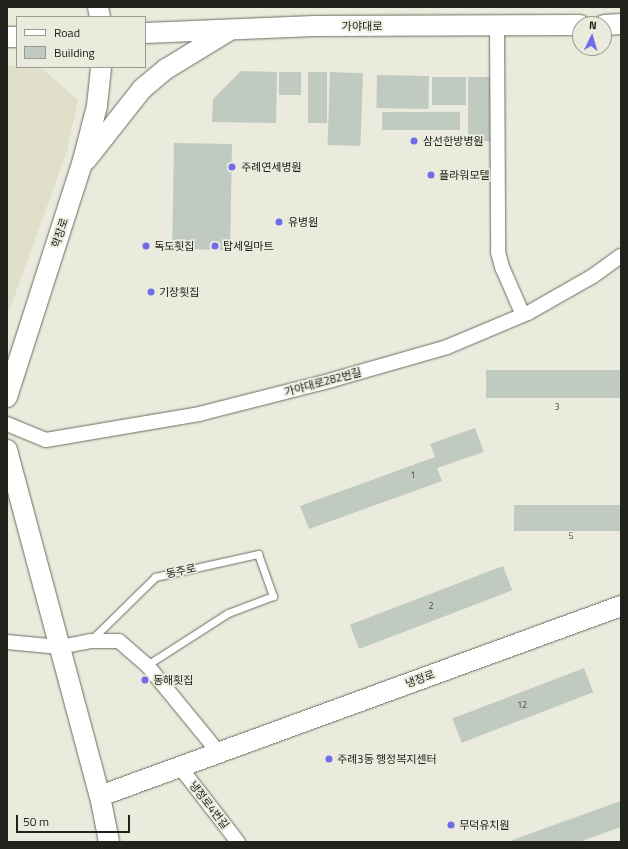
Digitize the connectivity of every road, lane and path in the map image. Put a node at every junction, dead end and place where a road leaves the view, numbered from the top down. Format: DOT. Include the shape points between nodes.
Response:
graph roads {
  1 [pos="497,25"];
  2 [pos="572,25"];
  3 [pos="232,29"];
  4 [pos="146,33"];
  5 [pos="99,70"];
  6 [pos="82,164"];
  7 [pos="621,256"];
  8 [pos="523,315"];
  9 [pos="7,397"];
  10 [pos="7,424"];
  11 [pos="7,450"];
  12 [pos="621,606"];
  13 [pos="90,641"];
  14 [pos="7,642"];
  15 [pos="60,646"];
  16 [pos="147,665"];
  17 [pos="219,753"];
  18 [pos="180,767"];
  19 [pos="100,796"];
  20 [pos="109,842"];
  21 [pos="238,842"];
  1 -- 2 [label="main road, 가야대로"];
  1 -- 3 [label="main road, 가야대로"];
  1 -- 8 [label="street" via="498,252"];
  3 -- 4 [label="main road, 가야대로"];
  3 -- 6 [label="main road" via="166,69 142,89"];
  5 -- 6 [label="main road, 학장로" via="97,106"];
  6 -- 9 [label="main road, 학장로"];
  7 -- 8 [label="street, 가야대로282번길" via="593,276"];
  8 -- 10 [label="street, 가야대로282번길" via="447,347 199,414 46,440"];
  11 -- 15 [label="main road"];
  12 -- 17 [label="main road, 냉정로"];
  13 -- 15 [label="street"];
  13 -- 16 [label="street" via="119,641"];
  13 -- 16 [label="lane, 동주로" via="155,577 258,554 273,596 228,613"];
  14 -- 15 [label="street"];
  15 -- 19 [label="main road"];
  16 -- 17 [label="street"];
  17 -- 18 [label="main road, 냉정로"];
  18 -- 19 [label="main road, 냉정로"];
  18 -- 21 [label="street, 냉정로4번길"];
  19 -- 20 [label="main road"];
}
